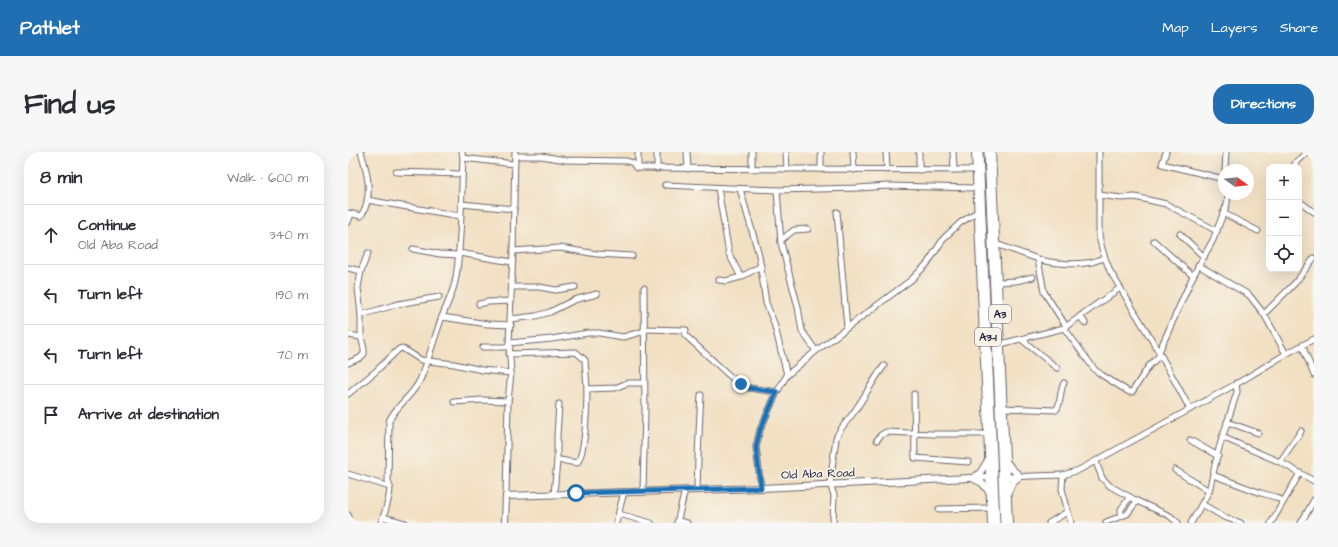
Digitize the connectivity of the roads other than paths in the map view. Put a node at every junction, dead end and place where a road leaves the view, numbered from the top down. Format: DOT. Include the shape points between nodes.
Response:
graph roads {
  1 [pos="361,152"];
  2 [pos="462,152"];
  3 [pos="638,152"];
  4 [pos="657,152"];
  5 [pos="687,152"];
  6 [pos="752,152"];
  7 [pos="786,152"];
  8 [pos="821,152"];
  9 [pos="853,152"];
  10 [pos="886,152"];
  11 [pos="919,152"];
  12 [pos="953,152"];
  13 [pos="975,152"];
  14 [pos="979,152"];
  15 [pos="988,152"];
  16 [pos="992,152"];
  17 [pos="1099,152"];
  18 [pos="1166,152"];
  19 [pos="1226,152"];
  20 [pos="1300,152"];
  21 [pos="1307,153"];
  22 [pos="515,154"];
  23 [pos="463,158"];
  24 [pos="514,164"];
  25 [pos="1225,164"];
  26 [pos="1295,164"];
  27 [pos="638,168"];
  28 [pos="657,169"];
  29 [pos="688,169"];
  30 [pos="752,169"];
  31 [pos="787,169"];
  32 [pos="821,169"];
  33 [pos="854,170"];
  34 [pos="887,170"];
  35 [pos="919,170"];
  36 [pos="954,170"];
  37 [pos="976,170"];
  38 [pos="396,172"];
  39 [pos="462,174"];
  40 [pos="1218,178"];
  41 [pos="665,185"];
  42 [pos="718,188"];
  43 [pos="976,188"];
  44 [pos="740,189"];
  45 [pos="776,190"];
  46 [pos="1099,195"];
  47 [pos="367,200"];
  48 [pos="1227,200"];
  49 [pos="460,204"];
  50 [pos="1302,204"];
  51 [pos="514,209"];
  52 [pos="836,212"];
  53 [pos="977,212"];
  54 [pos="1314,212"];
  55 [pos="1223,213"];
  56 [pos="349,214"];
  57 [pos="460,216"];
  58 [pos="348,222"];
  59 [pos="808,229"];
  60 [pos="1217,231"];
  61 [pos="1258,231"];
  62 [pos="1180,234"];
  63 [pos="781,240"];
  64 [pos="1154,242"];
  65 [pos="996,244"];
  66 [pos="413,250"];
  67 [pos="513,251"];
  68 [pos="368,253"];
  69 [pos="459,254"];
  70 [pos="632,256"];
  71 [pos="1104,258"];
  72 [pos="1204,258"];
  73 [pos="1314,258"];
  74 [pos="1038,259"];
  75 [pos="512,262"];
  76 [pos="1198,265"];
  77 [pos="761,266"];
  78 [pos="348,268"];
  79 [pos="361,271"];
  80 [pos="1193,276"];
  81 [pos="742,277"];
  82 [pos="1033,277"];
  83 [pos="719,280"];
  84 [pos="998,282"];
  85 [pos="512,287"];
  86 [pos="575,288"];
  87 [pos="644,288"];
  88 [pos="1120,288"];
  89 [pos="597,294"];
  90 [pos="439,297"];
  91 [pos="511,301"];
  92 [pos="479,304"];
  93 [pos="1264,314"];
  94 [pos="361,315"];
  95 [pos="1082,315"];
  96 [pos="442,317"];
  97 [pos="511,322"];
  98 [pos="1085,324"];
  99 [pos="1065,327"];
  100 [pos="847,328"];
  101 [pos="644,330"];
  102 [pos="348,335"];
  103 [pos="361,337"];
  104 [pos="1314,339"];
  105 [pos="1021,340"];
  106 [pos="1001,344"];
  107 [pos="510,345"];
  108 [pos="1302,345"];
  109 [pos="483,347"];
  110 [pos="816,351"];
  111 [pos="509,354"];
  112 [pos="1160,354"];
  113 [pos="1286,354"];
  114 [pos="427,361"];
  115 [pos="348,363"];
  116 [pos="884,366"];
  117 [pos="1057,368"];
  118 [pos="511,373"];
  119 [pos="787,375"];
  120 [pos="1314,375"];
  121 [pos="644,383"];
  122 [pos="1064,383"];
  123 [pos="1236,383"];
  124 [pos="587,388"];
  125 [pos="777,392"];
  126 [pos="348,394"];
  127 [pos="914,394"];
  128 [pos="701,395"];
  129 [pos="508,401"];
  130 [pos="454,402"];
  131 [pos="559,404"];
  132 [pos="1004,408"];
  133 [pos="1190,409"];
  134 [pos="1227,422"];
  135 [pos="1301,431"];
  136 [pos="1258,432"];
  137 [pos="914,433"];
  138 [pos="987,434"];
  139 [pos="1222,437"];
  140 [pos="877,440"];
  141 [pos="1190,440"];
  142 [pos="1218,456"];
  143 [pos="989,459"];
  144 [pos="557,461"];
  145 [pos="1006,461"];
  146 [pos="968,462"];
  147 [pos="1096,462"];
  148 [pos="1280,462"];
  149 [pos="1175,470"];
  150 [pos="348,474"];
  151 [pos="1300,474"];
  152 [pos="1063,475"];
  153 [pos="1213,475"];
  154 [pos="1020,476"];
  155 [pos="990,477"];
  156 [pos="1007,477"];
  157 [pos="973,478"];
  158 [pos="1314,481"];
  159 [pos="830,484"];
  160 [pos="390,487"];
  161 [pos="761,488"];
  162 [pos="697,489"];
  163 [pos="685,490"];
  164 [pos="643,491"];
  165 [pos="1209,491"];
  166 [pos="624,492"];
  167 [pos="1008,492"];
  168 [pos="990,493"];
  169 [pos="554,494"];
  170 [pos="506,496"];
  171 [pos="1130,497"];
  172 [pos="1314,500"];
  173 [pos="1137,501"];
  174 [pos="1283,502"];
  175 [pos="1202,504"];
  176 [pos="990,508"];
  177 [pos="939,509"];
  178 [pos="1067,512"];
  179 [pos="619,514"];
  180 [pos="1121,516"];
  181 [pos="382,520"];
  182 [pos="677,522"];
  183 [pos="1106,522"];
  184 [pos="405,523"];
  185 [pos="505,523"];
  186 [pos="616,523"];
  187 [pos="651,523"];
  188 [pos="687,523"];
  189 [pos="833,523"];
  190 [pos="991,523"];
  191 [pos="996,523"];
  192 [pos="1004,523"];
  193 [pos="1009,523"];
  194 [pos="1049,523"];
  195 [pos="1071,523"];
  196 [pos="1178,523"];
  197 [pos="1191,523"];
  198 [pos="1241,523"];
  199 [pos="1271,523"];
  200 [pos="1301,523"];
  1 -- 47 [label="street" via="367,170"];
  2 -- 23 [label="street"];
  3 -- 27 [label="street"];
  4 -- 28 [label="street"];
  5 -- 29 [label="street"];
  6 -- 30 [label="street"];
  7 -- 31 [label="street"];
  8 -- 32 [label="street"];
  9 -- 33 [label="street"];
  10 -- 34 [label="street"];
  11 -- 35 [label="street"];
  12 -- 36 [label="street"];
  13 -- 37 [label="main road, A3"];
  14 -- 191 [label="highway, A3-1"];
  15 -- 192 [label="highway, A3-1"];
  16 -- 65 [label="main road, A3"];
  17 -- 46 [label="street"];
  18 -- 40 [label="street" via="1162,164"];
  19 -- 25 [label="street"];
  20 -- 21 [label="street"];
  21 -- 26 [label="street"];
  22 -- 24 [label="street"];
  22 -- 27 [label="street" via="566,160 627,161"];
  23 -- 24 [label="street"];
  23 -- 39 [label="street"];
  24 -- 51 [label="street"];
  27 -- 28 [label="street"];
  28 -- 29 [label="street"];
  29 -- 30 [label="street"];
  30 -- 31 [label="street"];
  31 -- 32 [label="street"];
  32 -- 33 [label="street"];
  33 -- 34 [label="street"];
  34 -- 35 [label="street"];
  35 -- 36 [label="street"];
  36 -- 37 [label="street"];
  37 -- 43 [label="main road, A3"];
  38 -- 39 [label="street"];
  39 -- 49 [label="street"];
  41 -- 42 [label="street"];
  42 -- 44 [label="street"];
  42 -- 81 [label="street" via="729,254"];
  43 -- 45 [label="street" via="888,186"];
  43 -- 53 [label="main road, A3"];
  44 -- 45 [label="street"];
  44 -- 77 [label="street"];
  45 -- 63 [label="street"];
  46 -- 60 [label="street" via="1136,197 1166,204"];
  46 -- 71 [label="street" via="1100,235"];
  47 -- 56 [label="street" via="361,216"];
  47 -- 57 [label="street"];
  48 -- 55 [label="street"];
  49 -- 51 [label="street"];
  49 -- 57 [label="street"];
  50 -- 54 [label="street"];
  51 -- 67 [label="street"];
  52 -- 100 [label="street"];
  53 -- 100 [label="street" via="944,238 927,264 911,280"];
  53 -- 138 [label="main road, A3"];
  55 -- 60 [label="street"];
  55 -- 61 [label="street"];
  56 -- 58 [label="street"];
  57 -- 69 [label="street"];
  59 -- 63 [label="street" via="794,230"];
  60 -- 72 [label="street"];
  62 -- 72 [label="street"];
  63 -- 110 [label="street" via="802,331"];
  64 -- 80 [label="street"];
  65 -- 74 [label="street"];
  65 -- 84 [label="main road, A3"];
  66 -- 69 [label="street"];
  67 -- 70 [label="street" via="560,248"];
  67 -- 75 [label="street"];
  68 -- 79 [label="street"];
  69 -- 75 [label="street"];
  69 -- 96 [label="street" via="456,279"];
  71 -- 74 [label="street" via="1093,262 1056,263"];
  71 -- 88 [label="street"];
  72 -- 76 [label="street"];
  73 -- 93 [label="street" via="1295,283"];
  74 -- 99 [label="street" via="1044,292"];
  75 -- 85 [label="street"];
  76 -- 80 [label="street"];
  76 -- 93 [label="street" via="1249,295"];
  77 -- 81 [label="street"];
  77 -- 119 [label="street" via="766,302"];
  78 -- 79 [label="street"];
  79 -- 94 [label="street" via="358,296"];
  80 -- 112 [label="street"];
  81 -- 83 [label="street"];
  82 -- 84 [label="street"];
  84 -- 106 [label="main road, A3"];
  85 -- 86 [label="street" via="556,290"];
  85 -- 91 [label="street"];
  87 -- 101 [label="street"];
  88 -- 95 [label="street"];
  88 -- 112 [label="street"];
  89 -- 97 [label="street" via="574,300 550,312"];
  90 -- 94 [label="street" via="415,300"];
  91 -- 92 [label="street"];
  91 -- 97 [label="street"];
  93 -- 113 [label="street"];
  94 -- 103 [label="street"];
  95 -- 98 [label="street"];
  95 -- 99 [label="street"];
  96 -- 97 [label="street" via="488,324"];
  96 -- 114 [label="street"];
  97 -- 107 [label="street"];
  99 -- 105 [label="street"];
  99 -- 112 [label="street" via="1095,370 1129,392 1132,392"];
  100 -- 110 [label="street"];
  101 -- 107 [label="street" via="623,337 599,332"];
  101 -- 121 [label="street"];
  101 -- 125 [label="street" via="686,330 685,336 732,378 749,388"];
  102 -- 103 [label="street"];
  103 -- 115 [label="street" via="364,354"];
  104 -- 108 [label="street"];
  105 -- 106 [label="street"];
  105 -- 117 [label="street"];
  106 -- 132 [label="main road, A3"];
  107 -- 109 [label="street"];
  107 -- 111 [label="street"];
  108 -- 113 [label="street"];
  108 -- 120 [label="street"];
  110 -- 119 [label="street"];
  111 -- 118 [label="street"];
  111 -- 124 [label="street" via="576,352 585,360"];
  112 -- 133 [label="street"];
  113 -- 123 [label="street"];
  114 -- 118 [label="street"];
  114 -- 126 [label="street" via="402,348 399,349 376,372"];
  114 -- 160 [label="street" via="414,392 389,421"];
  116 -- 159 [label="street" via="856,410 838,432"];
  118 -- 129 [label="street"];
  119 -- 125 [label="street"];
  121 -- 124 [label="street" via="627,383 615,388"];
  121 -- 164 [label="street"];
  122 -- 132 [label="street" via="1056,410"];
  123 -- 133 [label="street"];
  123 -- 134 [label="street" via="1237,392"];
  124 -- 144 [label="street" via="587,416 579,460 575,463"];
  125 -- 161 [label="street" via="760,430 756,447"];
  127 -- 137 [label="street"];
  128 -- 162 [label="street"];
  129 -- 130 [label="street"];
  129 -- 170 [label="street"];
  131 -- 144 [label="street"];
  132 -- 145 [label="main road, A3"];
  133 -- 147 [label="street"];
  134 -- 136 [label="street"];
  134 -- 139 [label="street"];
  135 -- 148 [label="street"];
  137 -- 138 [label="street"];
  137 -- 140 [label="street" via="886,432"];
  137 -- 146 [label="street" via="915,458"];
  138 -- 143 [label="main road, A3"];
  139 -- 142 [label="street"];
  139 -- 148 [label="street"];
  141 -- 142 [label="street"];
  142 -- 153 [label="street"];
  143 -- 155 [label="main road, A3"];
  143 -- 157 [label="main road" via="983,470"];
  144 -- 169 [label="street"];
  145 -- 154 [label="main road"];
  145 -- 156 [label="main road, A3"];
  147 -- 152 [label="street"];
  147 -- 171 [label="street" via="1104,482"];
  148 -- 151 [label="street"];
  149 -- 165 [label="street"];
  150 -- 160 [label="street"];
  151 -- 158 [label="street"];
  151 -- 174 [label="street"];
  152 -- 154 [label="street"];
  152 -- 178 [label="street" via="1062,489"];
  153 -- 165 [label="street"];
  153 -- 174 [label="street"];
  154 -- 156 [label="street"];
  154 -- 167 [label="main road"];
  155 -- 157 [label="main road, Old Aba Road"];
  155 -- 168 [label="main road"];
  156 -- 167 [label="main road"];
  157 -- 159 [label="main road, Old Aba Road"];
  157 -- 168 [label="main road" via="982,483"];
  159 -- 161 [label="main road, Old Aba Road"];
  159 -- 189 [label="street" via="834,495"];
  160 -- 181 [label="street" via="388,506"];
  161 -- 162 [label="main road, Old Aba Road"];
  162 -- 163 [label="main road, Old Aba Road"];
  163 -- 164 [label="main road, Old Aba Road"];
  163 -- 182 [label="street"];
  164 -- 166 [label="main road, Old Aba Road"];
  165 -- 175 [label="street"];
  166 -- 169 [label="main road, Old Aba Road"];
  166 -- 179 [label="street"];
  167 -- 193 [label="main road"];
  168 -- 176 [label="main road"];
  169 -- 170 [label="main road, Old Aba Road"];
  170 -- 185 [label="main road"];
  171 -- 173 [label="street"];
  171 -- 180 [label="street" via="1121,509"];
  172 -- 200 [label="street"];
  173 -- 180 [label="street" via="1129,512"];
  173 -- 196 [label="street" via="1170,516"];
  174 -- 199 [label="street"];
  175 -- 197 [label="street"];
  175 -- 198 [label="street" via="1224,517"];
  176 -- 177 [label="street"];
  176 -- 190 [label="main road"];
  178 -- 194 [label="street"];
  178 -- 195 [label="street"];
  179 -- 186 [label="street"];
  179 -- 187 [label="street"];
  180 -- 183 [label="street"];
  181 -- 184 [label="street"];
  182 -- 188 [label="street"];
}
